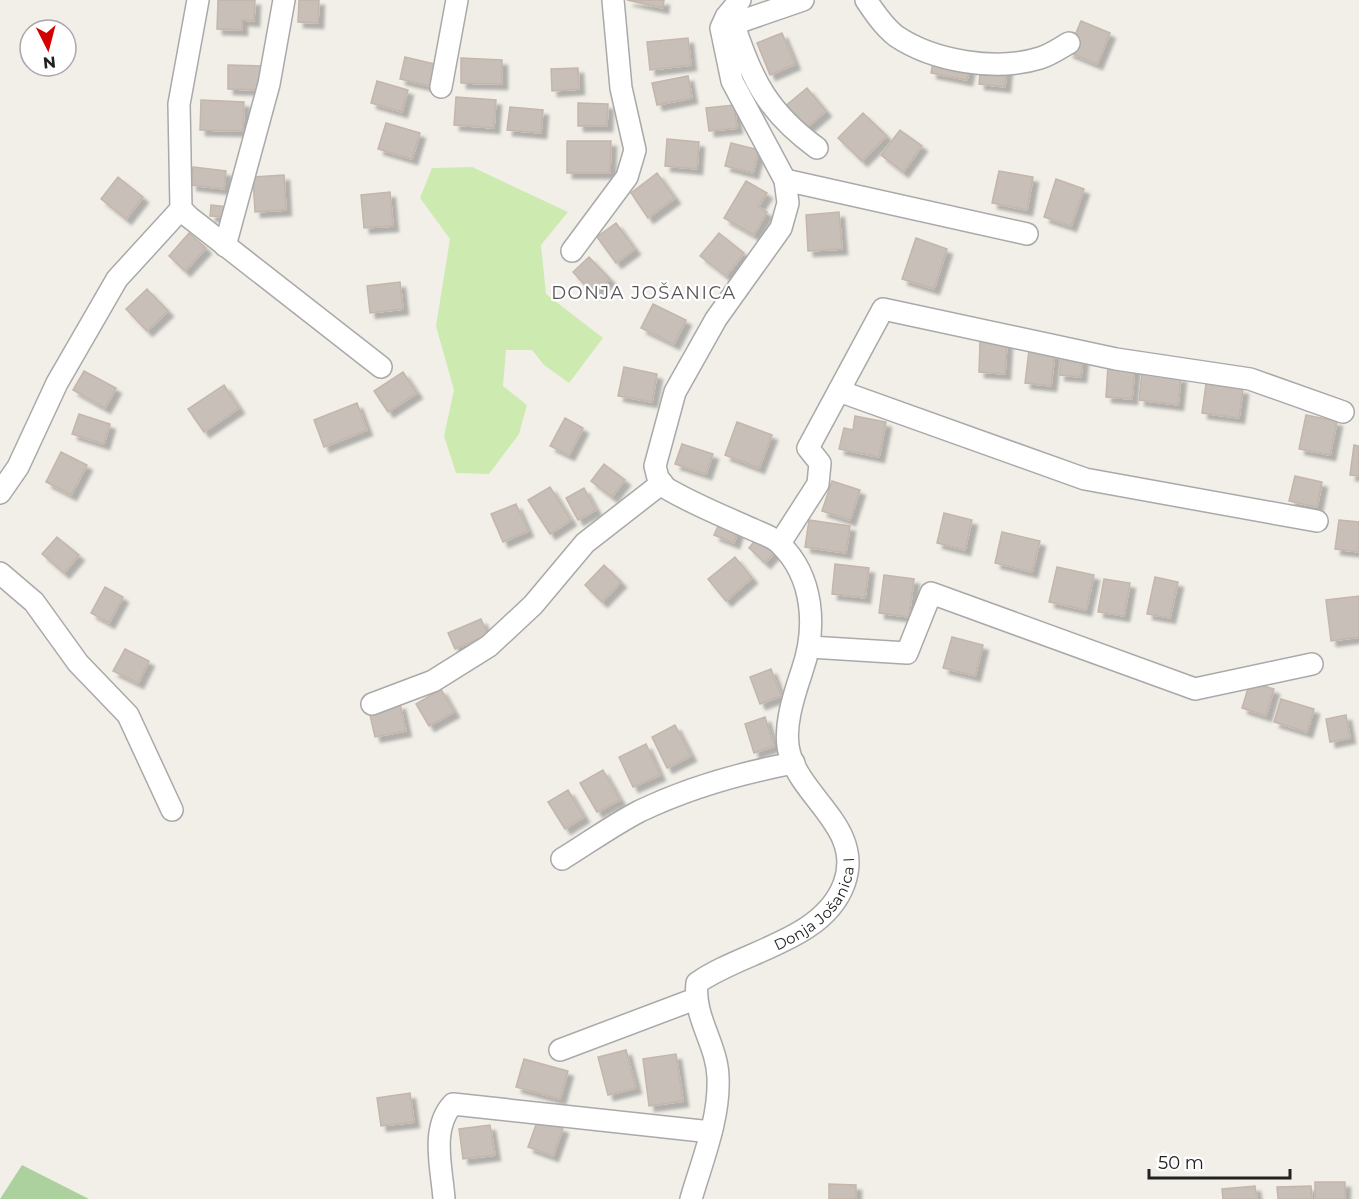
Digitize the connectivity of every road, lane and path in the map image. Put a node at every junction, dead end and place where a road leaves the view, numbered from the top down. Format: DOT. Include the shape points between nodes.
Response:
graph roads {
  1 [pos="198,0"];
  2 [pos="284,0"];
  3 [pos="457,0"];
  4 [pos="613,0"];
  5 [pos="740,0"];
  6 [pos="803,0"];
  7 [pos="866,0"];
  8 [pos="728,27"];
  9 [pos="1069,43"];
  10 [pos="441,87"];
  11 [pos="817,148"];
  12 [pos="785,180"];
  13 [pos="181,209"];
  14 [pos="1027,234"];
  15 [pos="225,246"];
  16 [pos="572,251"];
  17 [pos="381,367"];
  18 [pos="839,391"];
  19 [pos="1343,412"];
  20 [pos="670,489"];
  21 [pos="0,493"];
  22 [pos="1317,521"];
  23 [pos="780,543"];
  24 [pos="0,573"];
  25 [pos="810,647"];
  26 [pos="1311,664"];
  27 [pos="372,704"];
  28 [pos="794,763"];
  29 [pos="172,810"];
  30 [pos="561,859"];
  31 [pos="695,999"];
  32 [pos="560,1050"];
  33 [pos="711,1132"];
  34 [pos="444,1199"];
  35 [pos="691,1199"];
  1 -- 13 [label="street" via="179,104"];
  2 -- 15 [label="street" via="269,84"];
  3 -- 10 [label="street"];
  4 -- 16 [label="street" via="621,88 635,150 627,177"];
  5 -- 8 [label="street" via="726,17"];
  6 -- 8 [label="street"];
  7 -- 9 [label="street" via="894,35 923,51 972,62 1012,64 1041,58"];
  8 -- 11 [label="street" via="775,111 789,128"];
  8 -- 12 [label="street" via="732,81"];
  12 -- 14 [label="street"];
  12 -- 20 [label="street" via="788,203 781,228 716,319 675,392 655,466"];
  13 -- 15 [label="street"];
  13 -- 21 [label="street" via="117,279 57,383 18,467"];
  15 -- 17 [label="street"];
  18 -- 19 [label="street" via="883,309 1116,359 1250,379"];
  18 -- 22 [label="street" via="1085,479"];
  18 -- 23 [label="street" via="808,448 820,463 818,484"];
  20 -- 23 [label="street"];
  20 -- 27 [label="street" via="585,543 533,605 489,646 433,681"];
  23 -- 25 [label="street, Donja Jošanica I" via="805,580"];
  24 -- 29 [label="street" via="34,602 78,663 128,715"];
  25 -- 26 [label="street" via="907,653 931,592 1195,689"];
  25 -- 28 [label="street, Donja Jošanica I" via="795,689 788,734"];
  28 -- 30 [label="street" via="733,774 687,792 639,812"];
  28 -- 31 [label="street, Donja Jošanica I" via="845,843 848,867 844,884 819,919 795,936 718,968 697,983"];
  31 -- 32 [label="street"];
  31 -- 33 [label="street" via="718,1076"];
  33 -- 34 [label="street" via="453,1104 443,1114 439,1129"];
  33 -- 35 [label="street"];
}
